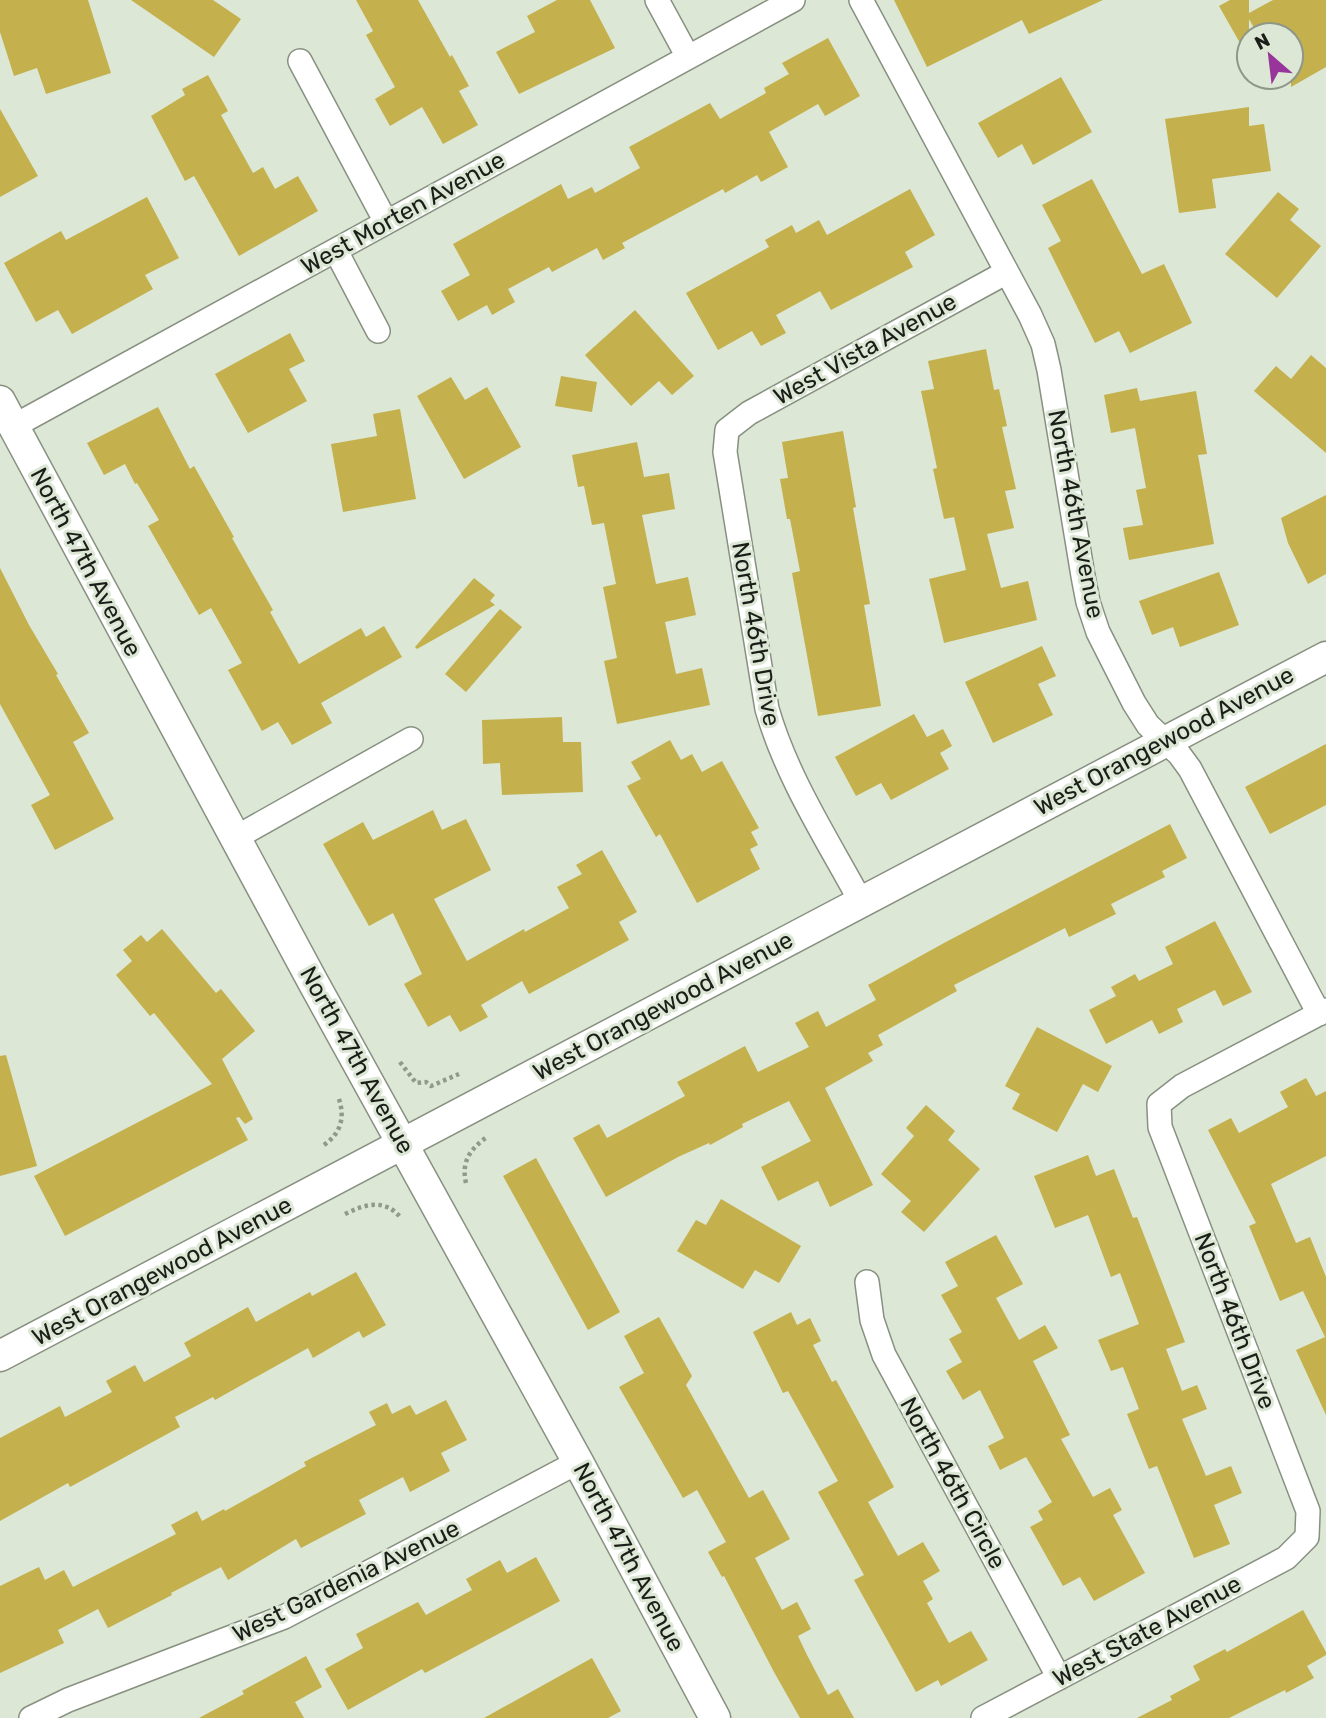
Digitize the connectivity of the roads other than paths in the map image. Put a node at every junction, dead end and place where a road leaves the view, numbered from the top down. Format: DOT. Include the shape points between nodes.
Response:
graph roads {
  1 [pos="657,0"];
  2 [pos="793,0"];
  3 [pos="861,0"];
  4 [pos="688,57"];
  5 [pos="300,61"];
  6 [pos="386,222"];
  7 [pos="335,251"];
  8 [pos="1007,272"];
  9 [pos="378,331"];
  10 [pos="7,414"];
  11 [pos="727,430"];
  12 [pos="1326,657"];
  13 [pos="411,739"];
  14 [pos="1167,741"];
  15 [pos="235,838"];
  16 [pos="861,902"];
  17 [pos="1322,1012"];
  18 [pos="403,1144"];
  19 [pos="867,1282"];
  20 [pos="0,1356"];
  21 [pos="578,1462"];
  22 [pos="1307,1537"];
  23 [pos="1059,1678"];
  24 [pos="31,1718"];
  25 [pos="715,1718"];
  26 [pos="984,1718"];
  1 -- 4 [label="street"];
  2 -- 4 [label="street, West Morten Avenue"];
  3 -- 8 [label="street, North 46th Avenue"];
  4 -- 6 [label="street, West Morten Avenue"];
  5 -- 6 [label="street"];
  6 -- 7 [label="street, West Morten Avenue"];
  7 -- 9 [label="street"];
  7 -- 10 [label="street, West Morten Avenue"];
  8 -- 11 [label="street, West Vista Avenue" via="749,413"];
  8 -- 14 [label="street, North 46th Avenue" via="1046,357 1083,576 1098,632 1148,725"];
  10 -- 15 [label="street, North 47th Avenue"];
  11 -- 16 [label="street, North 46th Drive" via="725,452 770,720 787,765"];
  12 -- 14 [label="street, West Orangewood Avenue"];
  13 -- 15 [label="street"];
  14 -- 16 [label="street, West Orangewood Avenue"];
  14 -- 17 [label="street, North 46th Avenue" via="1190,769"];
  15 -- 18 [label="street, North 47th Avenue"];
  16 -- 18 [label="street, West Orangewood Avenue"];
  17 -- 22 [label="street, North 46th Drive" via="1182,1086 1159,1104 1160,1127 1308,1510"];
  18 -- 20 [label="street, West Orangewood Avenue"];
  18 -- 21 [label="street, North 47th Avenue"];
  19 -- 23 [label="street, North 46th Circle" via="872,1320 884,1355"];
  21 -- 24 [label="street, West Gardenia Avenue" via="284,1617"];
  21 -- 25 [label="street, North 47th Avenue"];
  22 -- 23 [label="street, West State Avenue" via="1286,1558"];
  23 -- 26 [label="street, West State Avenue"];
}
